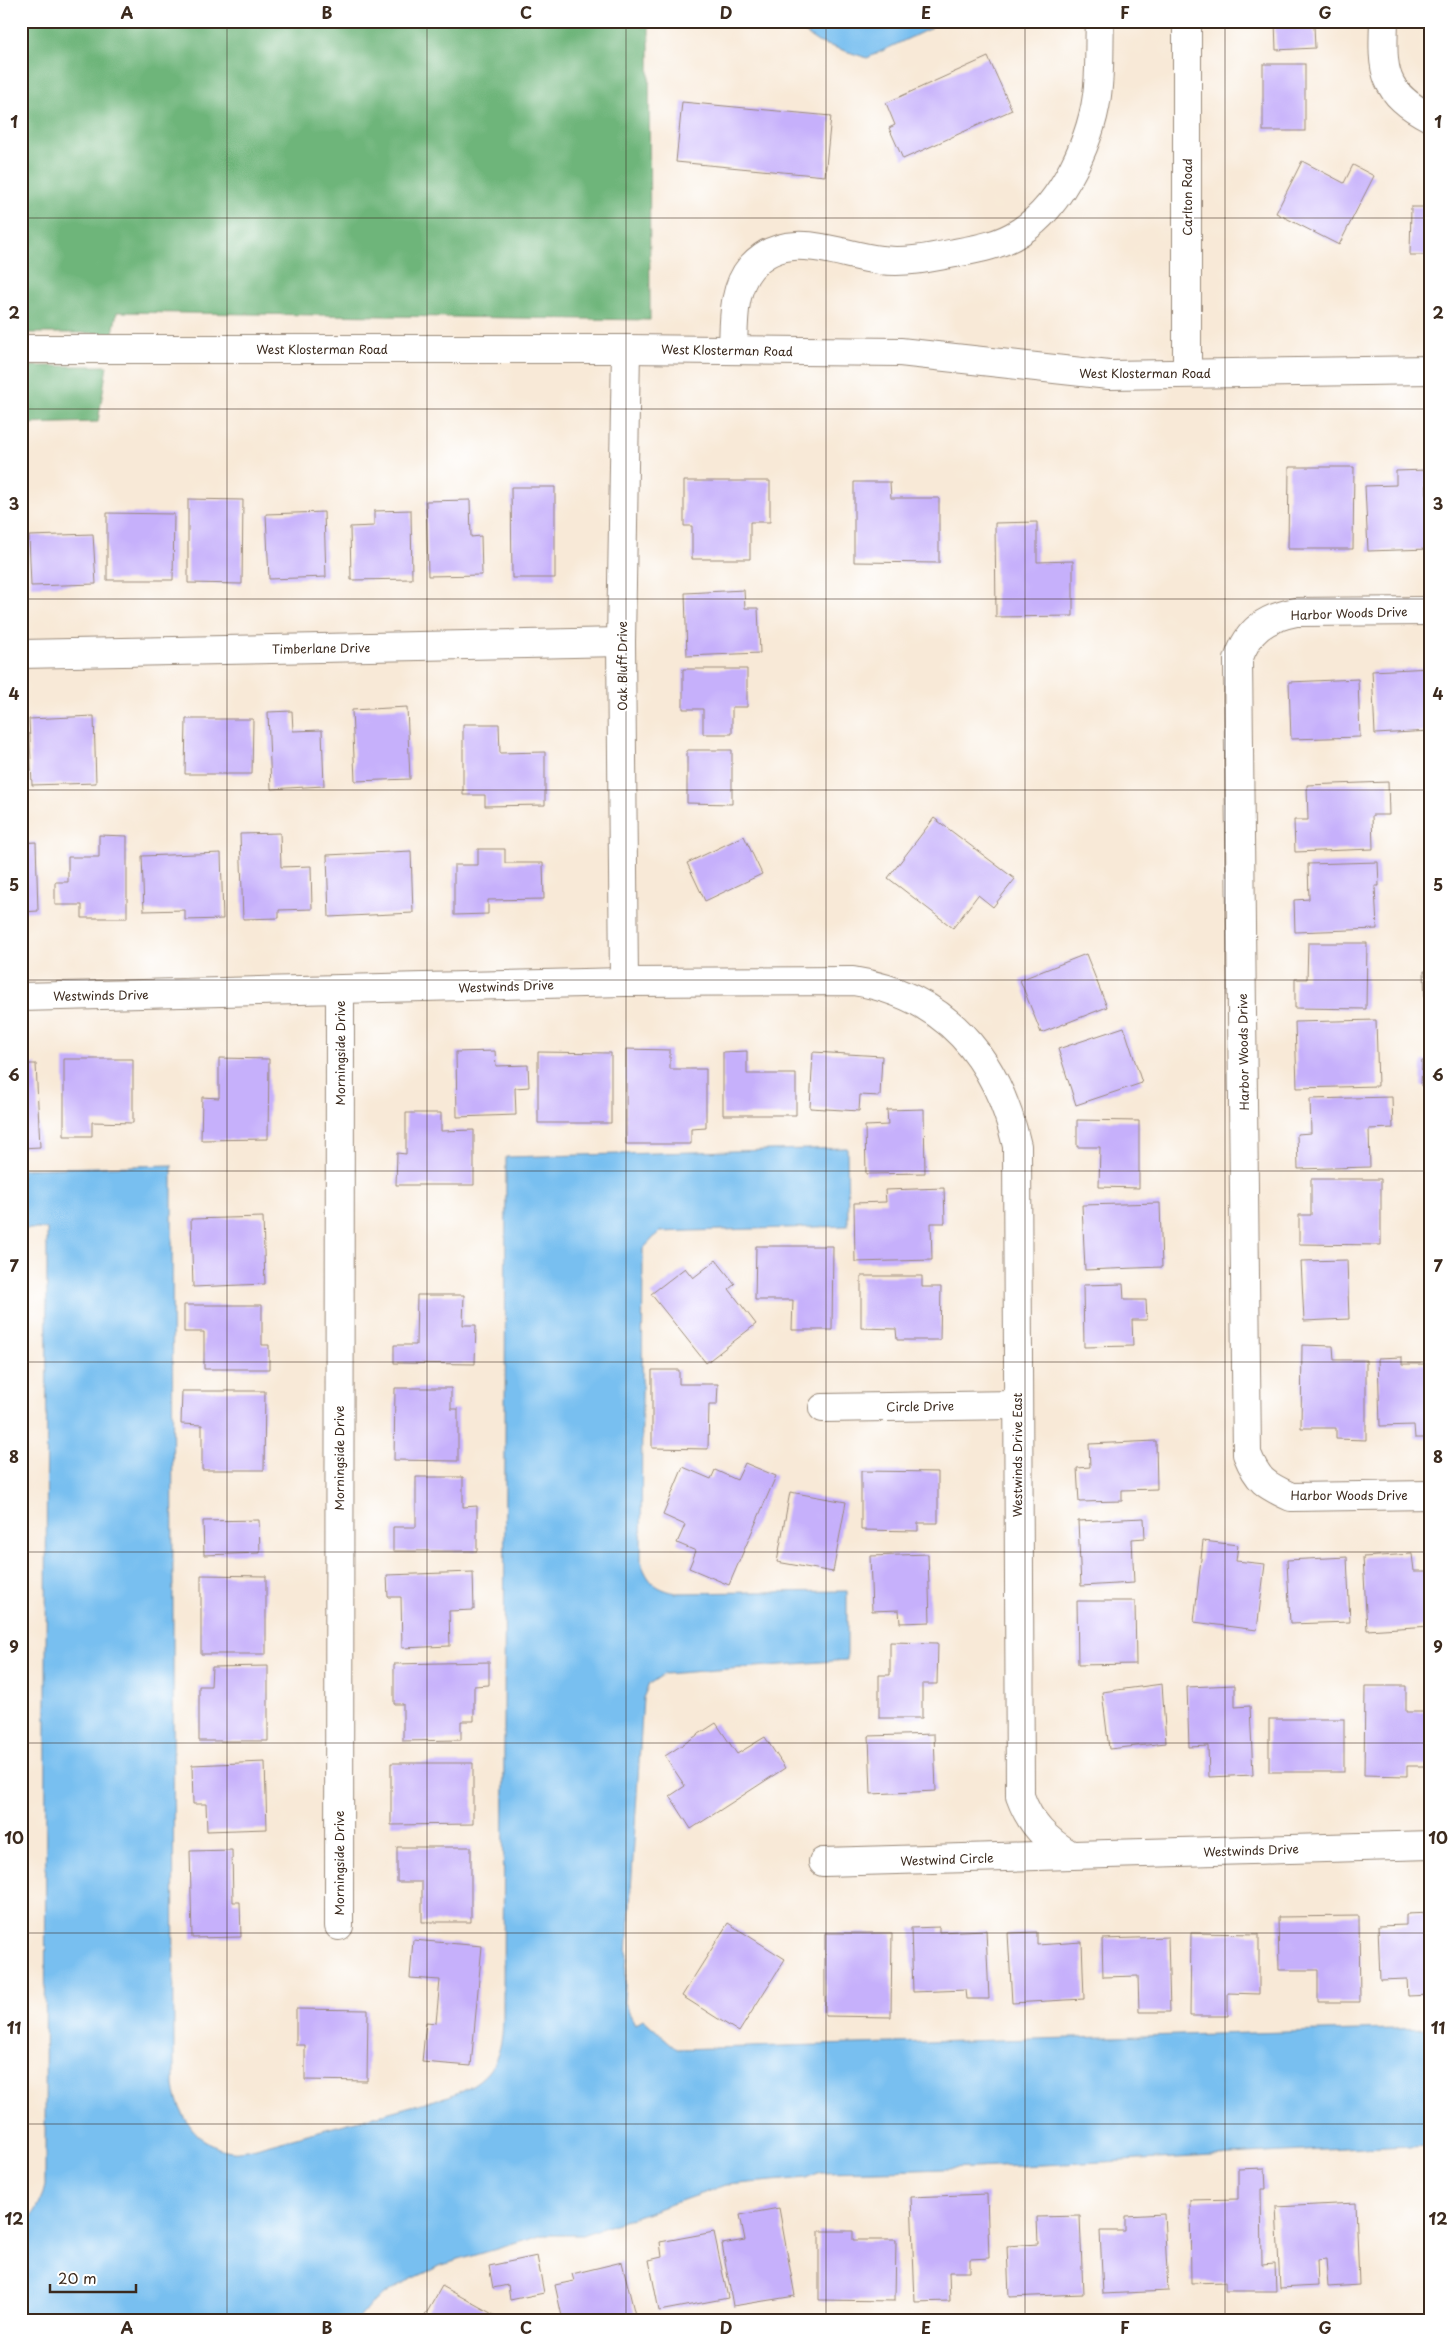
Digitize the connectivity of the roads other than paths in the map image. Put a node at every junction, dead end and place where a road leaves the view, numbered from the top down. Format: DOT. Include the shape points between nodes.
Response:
graph roads {
  1 [pos="1100,21"];
  2 [pos="1188,21"];
  3 [pos="1384,21"];
  4 [pos="1431,118"];
  5 [pos="626,349"];
  6 [pos="21,350"];
  7 [pos="733,350"];
  8 [pos="1431,370"];
  9 [pos="1187,373"];
  10 [pos="1431,611"];
  11 [pos="622,642"];
  12 [pos="21,654"];
  13 [pos="624,982"];
  14 [pos="340,990"];
  15 [pos="21,997"];
  16 [pos="971,1045"];
  17 [pos="1016,1405"];
  18 [pos="823,1408"];
  19 [pos="1431,1495"];
  20 [pos="1431,1845"];
  21 [pos="1071,1855"];
  22 [pos="823,1862"];
  23 [pos="339,1926"];
  1 -- 7 [label="street" via="1098,87 1087,132 1068,177 1052,203 1038,217 1020,232 988,246 918,260 877,259 795,244 775,250 751,267 742,281 734,318"];
  2 -- 9 [label="street, Carlton Road"];
  3 -- 4 [label="street" via="1383,62 1387,76 1404,101"];
  5 -- 6 [label="street, West Klosterman Road"];
  5 -- 7 [label="street, West Klosterman Road"];
  5 -- 11 [label="street, Oak Bluff Drive"];
  7 -- 9 [label="street, West Klosterman Road" via="900,352 1109,375"];
  8 -- 9 [label="street, West Klosterman Road"];
  10 -- 19 [label="street, Harbor Woods Drive" via="1296,612 1275,616 1244,644 1238,660 1248,1454 1255,1473 1271,1488 1291,1497"];
  11 -- 12 [label="street, Timberlane Drive"];
  11 -- 13 [label="street, Oak Bluff Drive"];
  13 -- 14 [label="street, Westwinds Drive"];
  13 -- 16 [label="street, Westwinds Drive" via="852,981 878,985 897,991 947,1020"];
  14 -- 15 [label="street, Westwinds Drive"];
  14 -- 23 [label="street, Morningside Drive"];
  16 -- 17 [label="street, Westwinds Drive East" via="1002,1096 1016,1146"];
  17 -- 18 [label="street, Circle Drive"];
  17 -- 21 [label="street, Westwinds Drive East" via="1020,1796 1026,1813 1038,1830 1051,1843"];
  20 -- 21 [label="street, Westwinds Drive"];
  21 -- 22 [label="street, Westwind Circle"];
}
